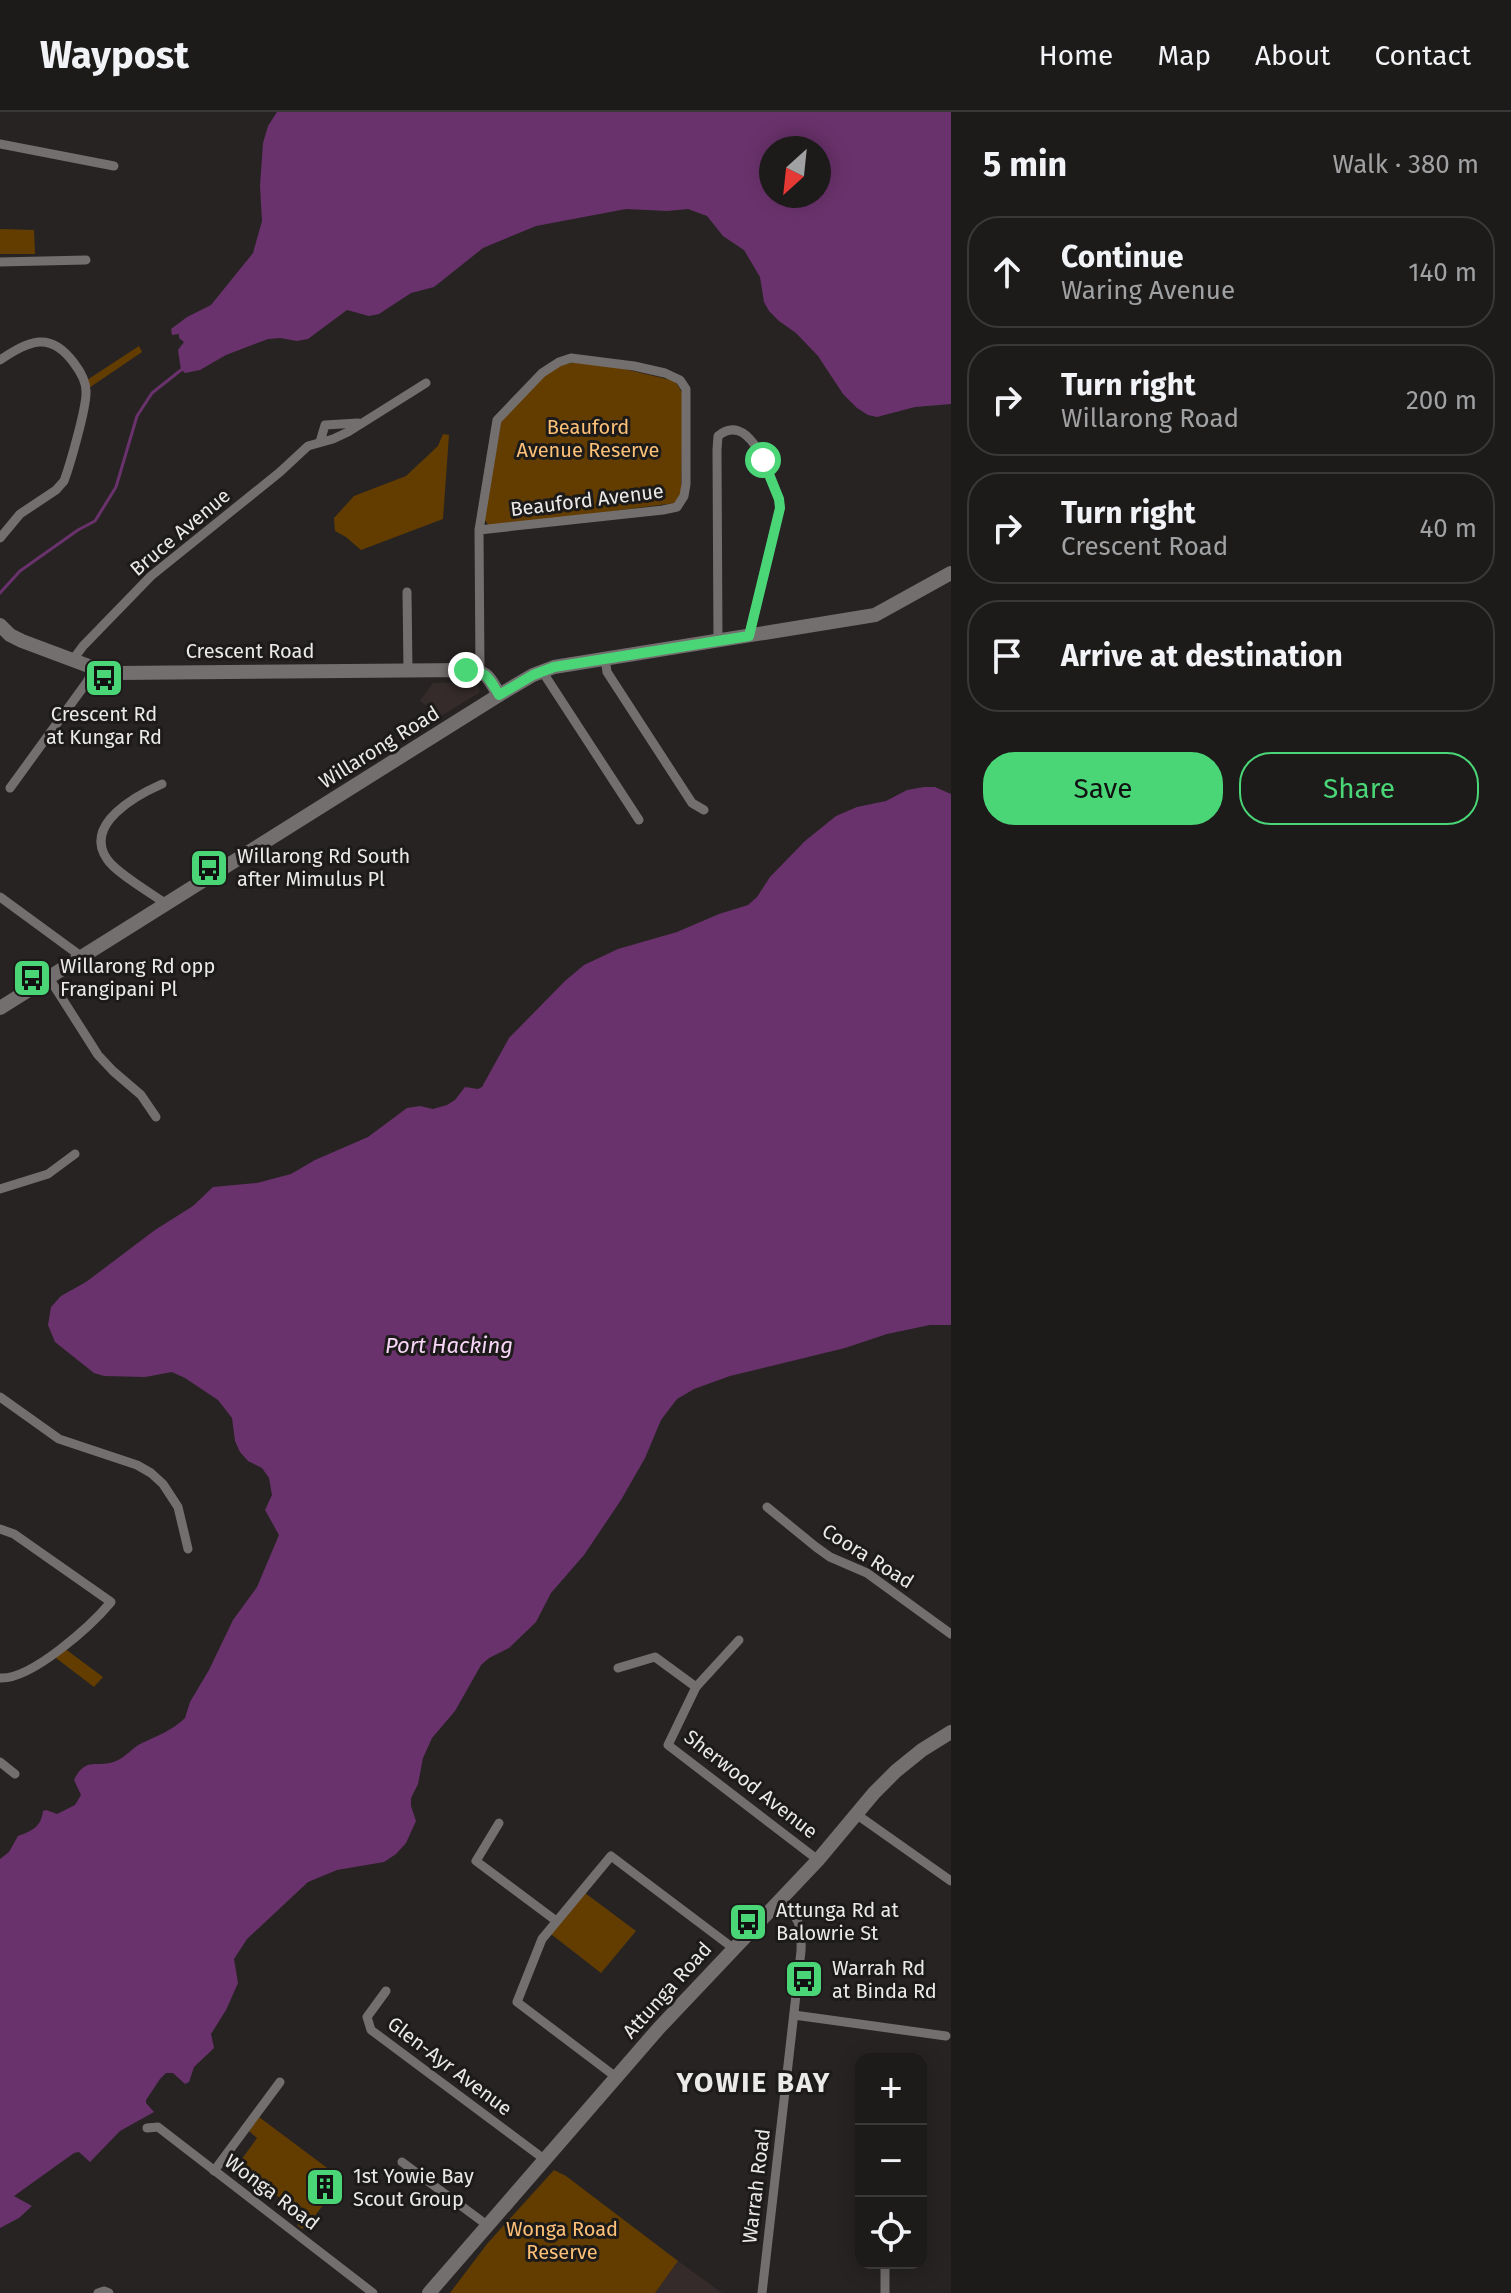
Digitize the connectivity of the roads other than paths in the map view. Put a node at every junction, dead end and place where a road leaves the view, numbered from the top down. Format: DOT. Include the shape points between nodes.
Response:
graph roads {
  1 [pos="0,144"];
  2 [pos="114,166"];
  3 [pos="86,260"];
  4 [pos="0,262"];
  5 [pos="0,360"];
  6 [pos="426,383"];
  7 [pos="362,423"];
  8 [pos="320,442"];
  9 [pos="479,530"];
  10 [pos="0,538"];
  11 [pos="951,573"];
  12 [pos="407,592"];
  13 [pos="0,625"];
  14 [pos="749,636"];
  15 [pos="718,641"];
  16 [pos="605,658"];
  17 [pos="72,661"];
  18 [pos="94,668"];
  19 [pos="408,671"];
  20 [pos="480,671"];
  21 [pos="542,671"];
  22 [pos="499,695"];
  23 [pos="162,784"];
  24 [pos="10,788"];
  25 [pos="704,810"];
  26 [pos="639,820"];
  27 [pos="0,897"];
  28 [pos="166,904"];
  29 [pos="82,957"];
  30 [pos="49,978"];
  31 [pos="0,1008"];
  32 [pos="156,1117"];
  33 [pos="75,1154"];
  34 [pos="0,1189"];
  35 [pos="0,1397"];
  36 [pos="767,1507"];
  37 [pos="0,1529"];
  38 [pos="188,1549"];
  39 [pos="951,1634"];
  40 [pos="739,1640"];
  41 [pos="618,1668"];
  42 [pos="0,1678"];
  43 [pos="696,1687"];
  44 [pos="951,1732"];
  45 [pos="0,1762"];
  46 [pos="15,1774"];
  47 [pos="856,1814"];
  48 [pos="499,1823"];
  49 [pos="818,1860"];
  50 [pos="951,1881"];
  51 [pos="780,1900"];
  52 [pos="555,1920"];
  53 [pos="733,1948"];
  54 [pos="386,1991"];
  55 [pos="794,2015"];
  56 [pos="946,2036"];
  57 [pos="616,2077"];
  58 [pos="280,2082"];
  59 [pos="147,2128"];
  60 [pos="544,2159"];
  61 [pos="402,2162"];
  62 [pos="214,2171"];
  63 [pos="487,2225"];
  64 [pos="885,2269"];
  65 [pos="98,2293"];
  66 [pos="109,2293"];
  67 [pos="373,2293"];
  68 [pos="429,2293"];
  69 [pos="762,2293"];
  70 [pos="885,2293"];
  1 -- 2 [label="street"];
  3 -- 4 [label="street"];
  5 -- 10 [label="street" via="27,343 46,342 69,357 86,390 64,481 20,514"];
  6 -- 7 [label="street, Bruce Avenue"];
  7 -- 8 [label="street, Bruce Avenue"];
  7 -- 8 [label="street, Bruce Avenue" via="325,425"];
  8 -- 17 [label="street, Bruce Avenue" via="308,446 151,576"];
  9 -- 9 [label="street, Beauford Avenue" via="497,420 549,368 579,358 665,373 684,384 686,484 677,507"];
  9 -- 20 [label="street, Beauford Avenue"];
  11 -- 14 [label="street, Willarong Road" via="875,615"];
  12 -- 19 [label="street"];
  13 -- 17 [label="street, Crescent Road" via="16,639"];
  14 -- 15 [label="street, Willarong Road"];
  14 -- 15 [label="street" via="780,505 753,441 731,431 718,436"];
  15 -- 16 [label="street, Willarong Road"];
  16 -- 21 [label="street, Willarong Road"];
  16 -- 25 [label="street" via="607,672 643,729 692,803"];
  17 -- 18 [label="street, Crescent Road"];
  18 -- 19 [label="street, Crescent Road" via="117,673"];
  18 -- 24 [label="street"];
  19 -- 20 [label="street, Crescent Road"];
  20 -- 22 [label="street"];
  21 -- 22 [label="street, Willarong Road"];
  21 -- 26 [label="street"];
  22 -- 28 [label="street, Willarong Road"];
  23 -- 28 [label="street" via="124,804 106,827 101,847 109,862"];
  27 -- 29 [label="street"];
  28 -- 29 [label="street, Willarong Road"];
  29 -- 30 [label="street, Willarong Road"];
  30 -- 31 [label="street, Willarong Road"];
  30 -- 32 [label="street" via="98,1055 135,1088"];
  33 -- 34 [label="street" via="48,1174"];
  35 -- 38 [label="street" via="59,1439 151,1473 178,1507"];
  36 -- 39 [label="street, Coora Road" via="816,1547 876,1579"];
  37 -- 42 [label="street" via="111,1602 64,1648 12,1678"];
  40 -- 43 [label="street"];
  41 -- 43 [label="street" via="655,1657"];
  43 -- 49 [label="street, Sherwood Avenue" via="668,1745"];
  44 -- 47 [label="street, Attunga Road" via="896,1771"];
  45 -- 46 [label="street"];
  47 -- 49 [label="street, Attunga Road"];
  47 -- 50 [label="street"];
  48 -- 52 [label="street" via="476,1861"];
  49 -- 51 [label="street, Attunga Road"];
  51 -- 53 [label="street, Attunga Road"];
  51 -- 55 [label="street, Warrah Road" via="801,1927"];
  52 -- 53 [label="street" via="611,1856"];
  52 -- 57 [label="street" via="517,2002"];
  53 -- 57 [label="street, Attunga Road"];
  54 -- 60 [label="street, Glen-Ayr Avenue" via="369,2010 371,2030"];
  55 -- 56 [label="street"];
  55 -- 69 [label="street, Warrah Road"];
  57 -- 60 [label="street, Attunga Road"];
  58 -- 62 [label="street"];
  59 -- 62 [label="street, Wonga Road" via="158,2127"];
  60 -- 63 [label="street, Attunga Road"];
  61 -- 63 [label="street"];
  62 -- 67 [label="street, Wonga Road"];
  63 -- 68 [label="street, Attunga Road"];
  64 -- 70 [label="street"];
  65 -- 66 [label="street"];
}
